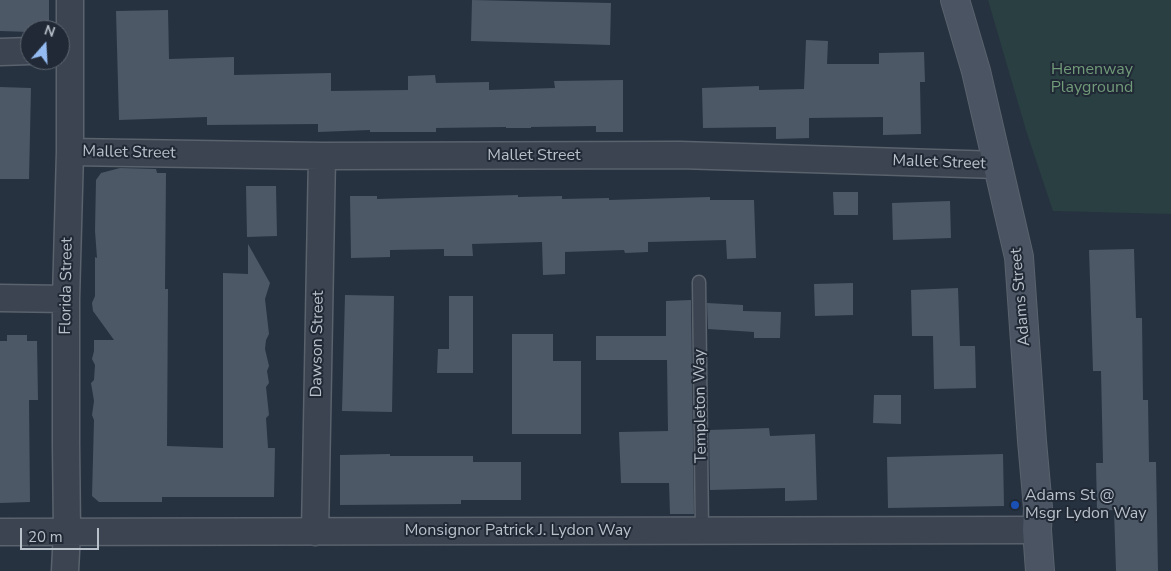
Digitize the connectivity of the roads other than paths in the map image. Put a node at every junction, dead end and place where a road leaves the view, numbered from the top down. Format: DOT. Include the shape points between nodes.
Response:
graph roads {
  1 [pos="70,0"];
  2 [pos="955,0"];
  3 [pos="68,20"];
  4 [pos="20,51"];
  5 [pos="0,52"];
  6 [pos="66,70"];
  7 [pos="70,152"];
  8 [pos="322,156"];
  9 [pos="998,165"];
  10 [pos="699,282"];
  11 [pos="0,298"];
  12 [pos="66,299"];
  13 [pos="1037,530"];
  14 [pos="702,531"];
  15 [pos="0,532"];
  16 [pos="67,532"];
  17 [pos="315,532"];
  18 [pos="65,571"];
  19 [pos="1040,571"];
  1 -- 3 [label="street, Florida Street"];
  2 -- 9 [label="main road, Adams Street"];
  4 -- 5 [label="street"];
  6 -- 7 [label="street, Florida Street"];
  7 -- 8 [label="street, Mallet Street"];
  7 -- 12 [label="street, Florida Street"];
  8 -- 9 [label="street, Mallet Street" via="680,155"];
  8 -- 17 [label="street, Dawson Street"];
  9 -- 13 [label="main road, Adams Street" via="1019,257"];
  10 -- 14 [label="lane, Templeton Way"];
  11 -- 12 [label="street"];
  12 -- 16 [label="street, Florida Street"];
  13 -- 14 [label="street, Monsignor Patrick J. Lydon Way"];
  13 -- 19 [label="main road, Adams Street"];
  14 -- 17 [label="street, Monsignor Patrick J. Lydon Way"];
  15 -- 16 [label="street, Monsignor Patrick J. Lydon Way"];
  16 -- 17 [label="street, Monsignor Patrick J. Lydon Way"];
  16 -- 18 [label="street, Florida Street"];
}
